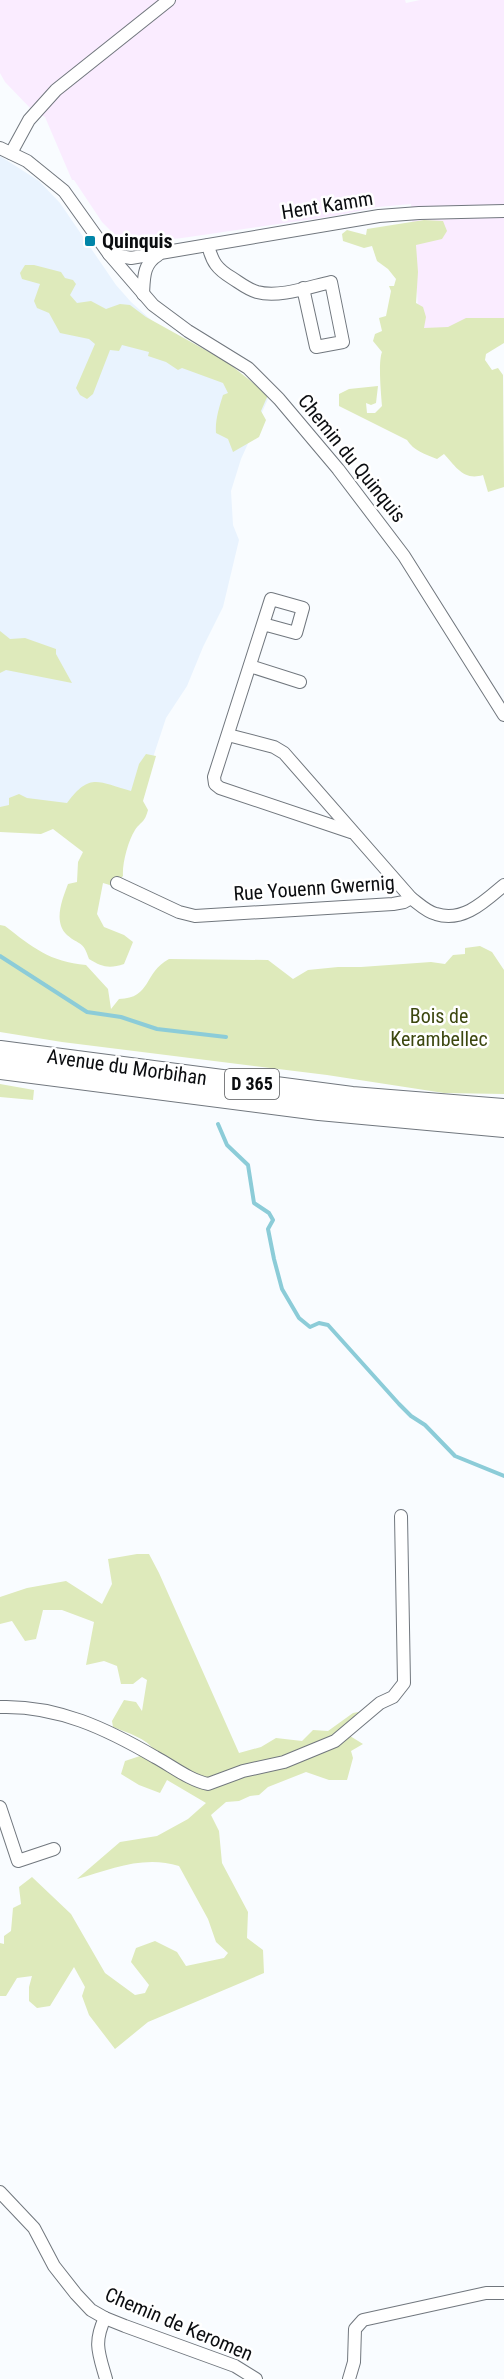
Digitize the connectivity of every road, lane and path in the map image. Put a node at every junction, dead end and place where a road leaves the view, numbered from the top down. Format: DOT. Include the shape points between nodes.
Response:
graph roads {
  1 [pos="169,0"];
  2 [pos="5,150"];
  3 [pos="504,211"];
  4 [pos="208,245"];
  5 [pos="109,254"];
  6 [pos="159,255"];
  7 [pos="147,264"];
  8 [pos="121,270"];
  9 [pos="303,288"];
  10 [pos="143,294"];
  11 [pos="263,624"];
  12 [pos="250,666"];
  13 [pos="300,682"];
  14 [pos="504,715"];
  15 [pos="228,735"];
  16 [pos="351,831"];
  17 [pos="117,883"];
  18 [pos="504,885"];
  19 [pos="411,898"];
  20 [pos="0,1051"];
  21 [pos="0,1069"];
  22 [pos="504,1109"];
  23 [pos="504,1127"];
  24 [pos="401,1516"];
  25 [pos="0,1707"];
  26 [pos="0,1807"];
  27 [pos="54,1849"];
  28 [pos="0,2192"];
  29 [pos="504,2293"];
  30 [pos="105,2318"];
  31 [pos="106,2379"];
  32 [pos="256,2379"];
  33 [pos="349,2379"];
  1 -- 2 [label="street" via="56,90"];
  2 -- 5 [label="street, Chemin du Quinquis" via="35,167 64,191"];
  3 -- 4 [label="street, Hent Kamm" via="388,215"];
  4 -- 6 [label="street, Hent Kamm"];
  4 -- 9 [label="street" via="217,267 250,289 268,293"];
  5 -- 6 [label="street, Hent Kamm" via="131,258"];
  5 -- 8 [label="street, Chemin du Quinquis"];
  6 -- 7 [label="street, Hent Kamm"];
  7 -- 8 [label="street, Hent Kamm"];
  7 -- 10 [label="street"];
  8 -- 10 [label="street, Chemin du Quinquis"];
  9 -- 9 [label="street" via="331,282 343,342 316,347"];
  10 -- 14 [label="street, Chemin du Quinquis" via="174,322 248,368 279,399 400,550"];
  11 -- 12 [label="street"];
  12 -- 13 [label="street"];
  12 -- 15 [label="street"];
  15 -- 16 [label="street" via="280,750"];
  15 -- 16 [label="street" via="214,777 217,787"];
  16 -- 19 [label="street"];
  17 -- 19 [label="street, Rue Youenn Gwernig" via="189,915 393,904"];
  18 -- 19 [label="street, Rue Youenn Gwernig" via="463,914 437,915"];
  20 -- 22 [label="highway, Avenue du Morbihan / D 365" via="352,1097"];
  21 -- 23 [label="highway, Avenue du Morbihan / D 365" via="319,1110"];
  24 -- 25 [label="street" via="404,1683 393,1697 380,1703 335,1741 284,1762 208,1784 68,1715 35,1708"];
  26 -- 27 [label="street" via="18,1861"];
  28 -- 30 [label="street, Chemin de Keromen" via="34,2228 48,2257 76,2294"];
  29 -- 33 [label="street" via="486,2293 363,2320 355,2328"];
  30 -- 31 [label="street" via="96,2344"];
  30 -- 32 [label="street, Chemin de Keromen" via="235,2366"];
}
